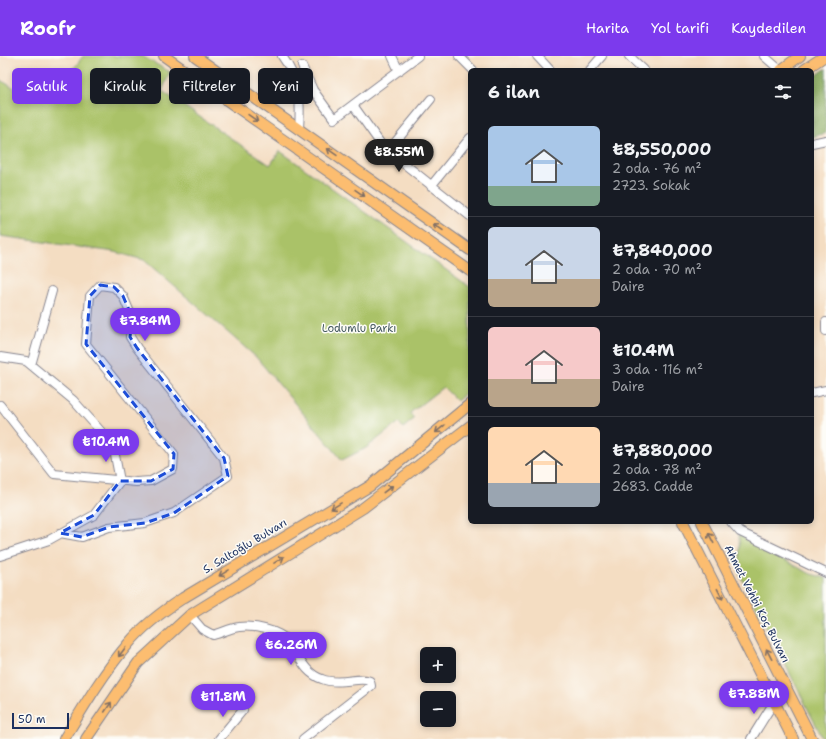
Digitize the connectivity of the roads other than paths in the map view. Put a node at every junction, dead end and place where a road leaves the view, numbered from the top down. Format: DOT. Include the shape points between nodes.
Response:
graph roads {
  1 [pos="164,56"];
  2 [pos="195,56"];
  3 [pos="282,56"];
  4 [pos="392,56"];
  5 [pos="418,56"];
  6 [pos="459,56"];
  7 [pos="537,56"];
  8 [pos="602,56"];
  9 [pos="629,56"];
  10 [pos="764,56"];
  11 [pos="800,56"];
  12 [pos="825,56"];
  13 [pos="302,66"];
  14 [pos="471,68"];
  15 [pos="548,68"];
  16 [pos="592,68"];
  17 [pos="642,68"];
  18 [pos="778,68"];
  19 [pos="783,68"];
  20 [pos="807,68"];
  21 [pos="399,71"];
  22 [pos="430,99"];
  23 [pos="353,105"];
  24 [pos="299,129"];
  25 [pos="468,140"];
  26 [pos="826,140"];
  27 [pos="814,143"];
  28 [pos="388,151"];
  29 [pos="431,186"];
  30 [pos="468,213"];
  31 [pos="468,249"];
  32 [pos="468,270"];
  33 [pos="52,291"];
  34 [pos="826,322"];
  35 [pos="826,330"];
  36 [pos="0,357"];
  37 [pos="31,365"];
  38 [pos="826,390"];
  39 [pos="814,393"];
  40 [pos="0,405"];
  41 [pos="468,406"];
  42 [pos="468,428"];
  43 [pos="120,482"];
  44 [pos="684,524"];
  45 [pos="703,524"];
  46 [pos="733,524"];
  47 [pos="60,533"];
  48 [pos="0,556"];
  49 [pos="826,573"];
  50 [pos="190,615"];
  51 [pos="774,702"];
  52 [pos="242,710"];
  53 [pos="64,739"];
  54 [pos="86,739"];
  55 [pos="219,739"];
  56 [pos="303,739"];
  57 [pos="751,739"];
  58 [pos="793,739"];
  59 [pos="812,739"];
  1 -- 32 [label="main road, one-way"];
  2 -- 24 [label="main road"];
  3 -- 24 [label="street" via="298,86 301,106"];
  4 -- 21 [label="street"];
  5 -- 21 [label="street"];
  6 -- 14 [label="street"];
  7 -- 15 [label="street"];
  8 -- 16 [label="street"];
  9 -- 17 [label="street"];
  10 -- 18 [label="street"];
  11 -- 19 [label="main road"];
  12 -- 20 [label="main road"];
  13 -- 23 [label="street" via="313,90 334,120"];
  21 -- 23 [label="street"];
  22 -- 28 [label="street"];
  23 -- 28 [label="street"];
  31 -- 24 [label="main road, one-way"];
  25 -- 29 [label="street"];
  26 -- 27 [label="street"];
  28 -- 29 [label="street"];
  29 -- 30 [label="street"];
  33 -- 37 [label="street"];
  34 -- 35 [label="street"];
  36 -- 37 [label="street" via="26,361"];
  37 -- 43 [label="street" via="73,400 113,445"];
  38 -- 39 [label="street"];
  40 -- 43 [label="street" via="54,474"];
  41 -- 53 [label="main road, S. Saltoğlu Bulvarı, one-way" via="370,486 156,616 129,643 97,686"];
  50 -- 42 [label="main road, one-way" via="362,508"];
  43 -- 47 [label="street" via="94,514"];
  43 -- 47 [label="street" via="150,481 173,469 174,454 86,344 90,296 100,285 114,287 123,296 132,317 130,337 224,458 228,476 174,513 145,523 109,527 82,537"];
  44 -- 51 [label="main road, one-way"];
  59 -- 45 [label="main road, Ahmet Vehbi Koç Bulvarı, one-way"];
  46 -- 49 [label="street" via="740,532"];
  47 -- 48 [label="street" via="49,540"];
  54 -- 50 [label="main road, one-way" via="138,663"];
  50 -- 56 [label="street" via="202,629 213,635 239,627 259,626 273,632 287,640 311,674 321,679 338,683 370,681 371,686"];
  51 -- 57 [label="street"];
  51 -- 58 [label="main road"];
  52 -- 55 [label="street"];
}
